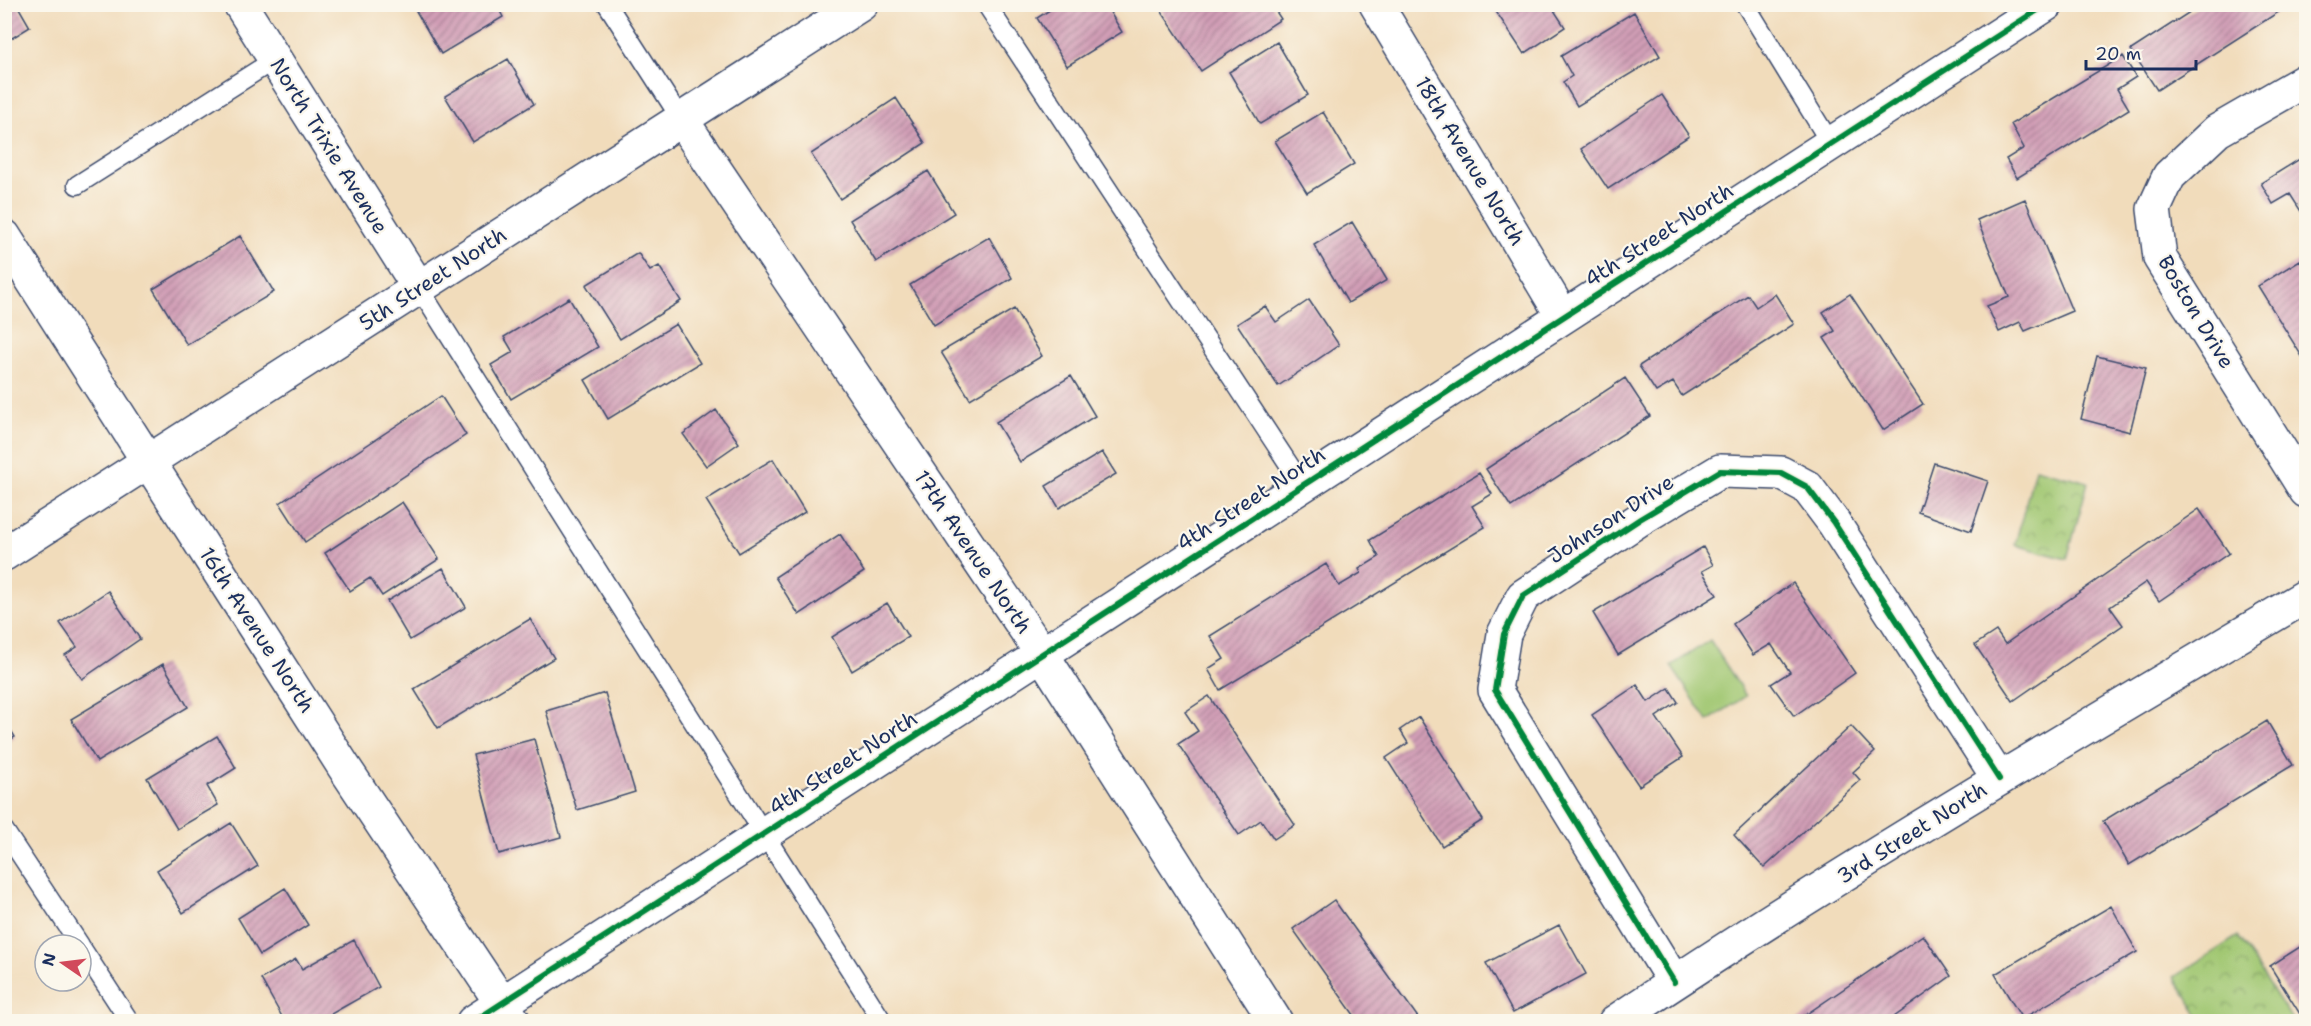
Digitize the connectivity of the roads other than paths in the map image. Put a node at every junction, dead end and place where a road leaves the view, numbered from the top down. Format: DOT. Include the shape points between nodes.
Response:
graph roads {
  1 [pos="240,4"];
  2 [pos="607,4"];
  3 [pos="861,4"];
  4 [pos="986,4"];
  5 [pos="1376,4"];
  6 [pos="1745,4"];
  7 [pos="2047,4"];
  8 [pos="274,60"];
  9 [pos="2307,80"];
  10 [pos="681,119"];
  11 [pos="1831,144"];
  12 [pos="77,185"];
  13 [pos="4,236"];
  14 [pos="419,288"];
  15 [pos="1563,317"];
  16 [pos="149,462"];
  17 [pos="1302,486"];
  18 [pos="2307,491"];
  19 [pos="4,554"];
  20 [pos="2307,596"];
  21 [pos="1042,654"];
  22 [pos="1999,779"];
  23 [pos="4,830"];
  24 [pos="764,833"];
  25 [pos="71,933"];
  26 [pos="93,966"];
  27 [pos="1674,982"];
  28 [pos="508,1012"];
  29 [pos="130,1022"];
  30 [pos="473,1022"];
  31 [pos="883,1022"];
  32 [pos="1276,1022"];
  33 [pos="1616,1022"];
  1 -- 8 [label="street, North Trixie Avenue"];
  2 -- 10 [label="lane"];
  3 -- 10 [label="street, 5th Street North"];
  4 -- 17 [label="lane"];
  5 -- 15 [label="street, 18th Avenue North"];
  6 -- 11 [label="lane"];
  7 -- 11 [label="street, 4th Street North"];
  8 -- 12 [label="lane"];
  8 -- 14 [label="street, North Trixie Avenue"];
  9 -- 18 [label="street, Boston Drive" via="2217,131 2169,176 2154,209 2160,258"];
  10 -- 14 [label="street, 5th Street North"];
  10 -- 21 [label="street, 17th Avenue North"];
  11 -- 15 [label="street, 4th Street North"];
  13 -- 16 [label="street, 16th Avenue North"];
  14 -- 16 [label="street, 5th Street North"];
  14 -- 24 [label="lane"];
  15 -- 17 [label="street, 4th Street North"];
  16 -- 19 [label="street, 5th Street North"];
  16 -- 28 [label="street, 16th Avenue North"];
  17 -- 21 [label="street, 4th Street North"];
  20 -- 22 [label="street, 3rd Street North"];
  21 -- 24 [label="street, 4th Street North"];
  21 -- 32 [label="street, 17th Avenue North"];
  22 -- 27 [label="street, 3rd Street North"];
  22 -- 27 [label="street, Johnson Drive" via="1807,487 1780,473 1720,471 1640,519 1523,596 1504,634 1495,690"];
  23 -- 25 [label="lane"];
  24 -- 28 [label="street, 4th Street North"];
  24 -- 31 [label="lane"];
  26 -- 29 [label="lane"];
  27 -- 33 [label="street, 3rd Street North"];
  28 -- 30 [label="street, 4th Street North"];
}
